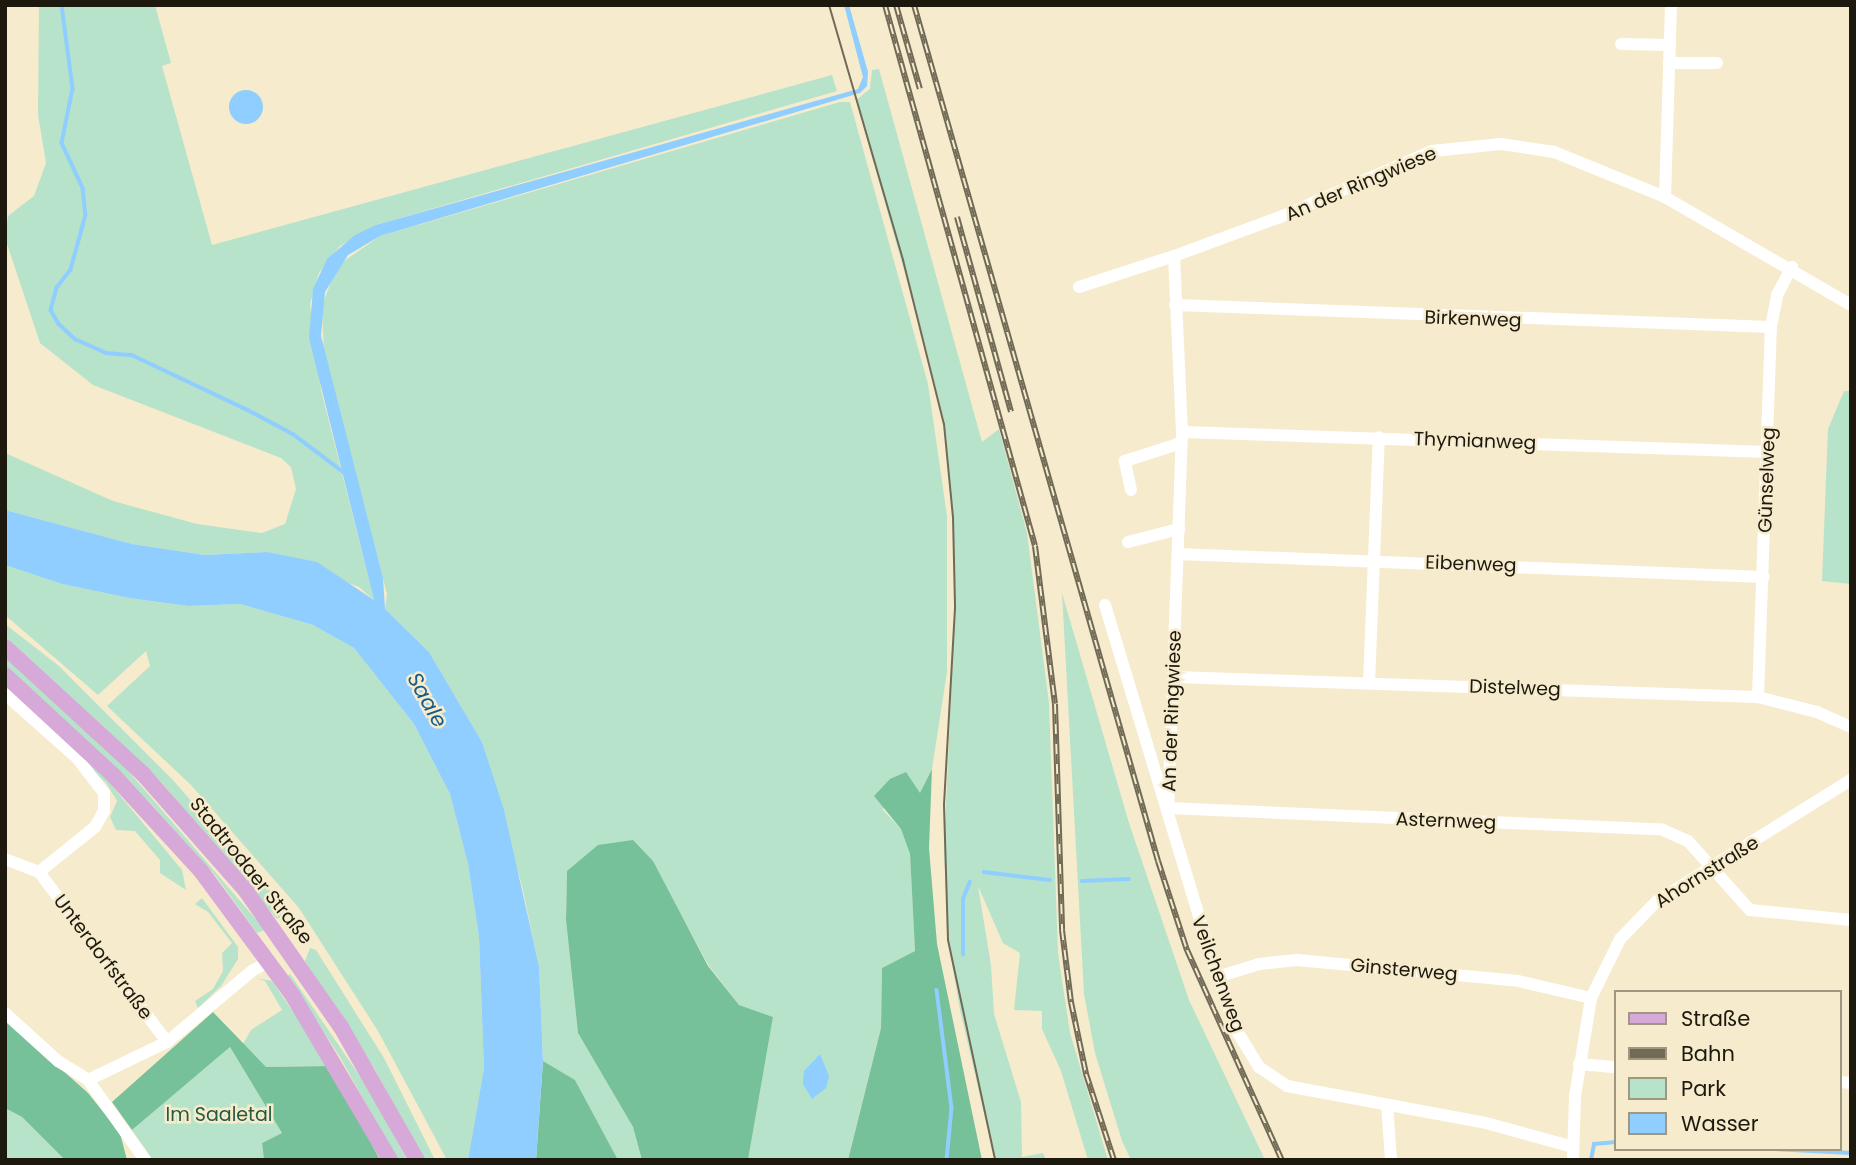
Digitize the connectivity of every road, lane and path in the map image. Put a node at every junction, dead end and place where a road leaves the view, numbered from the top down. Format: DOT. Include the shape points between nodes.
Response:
graph roads {
  1 [pos="1671,5"];
  2 [pos="1621,44"];
  3 [pos="1670,45"];
  4 [pos="1669,63"];
  5 [pos="1717,63"];
  6 [pos="1665,197"];
  7 [pos="1174,256"];
  8 [pos="1792,267"];
  9 [pos="1079,287"];
  10 [pos="1175,305"];
  11 [pos="1851,305"];
  12 [pos="1770,327"];
  13 [pos="1181,437"];
  14 [pos="1379,437"];
  15 [pos="1768,452"];
  16 [pos="1131,490"];
  17 [pos="1179,529"];
  18 [pos="1128,542"];
  19 [pos="1178,554"];
  20 [pos="1376,560"];
  21 [pos="1764,577"];
  22 [pos="1105,605"];
  23 [pos="5,647"];
  24 [pos="5,676"];
  25 [pos="1175,677"];
  26 [pos="1369,683"];
  27 [pos="5,694"];
  28 [pos="1758,697"];
  29 [pos="1851,727"];
  30 [pos="1851,780"];
  31 [pos="1168,808"];
  32 [pos="5,859"];
  33 [pos="1710,867"];
  34 [pos="39,873"];
  35 [pos="1851,920"];
  36 [pos="290,951"];
  37 [pos="269,962"];
  38 [pos="1217,976"];
  39 [pos="1591,998"];
  40 [pos="5,1013"];
  41 [pos="167,1042"];
  42 [pos="1579,1064"];
  43 [pos="1615,1067"];
  44 [pos="88,1080"];
  45 [pos="1387,1105"];
  46 [pos="1573,1154"];
  47 [pos="145,1160"];
  48 [pos="390,1160"];
  49 [pos="417,1160"];
  50 [pos="1391,1160"];
  1 -- 3 [label="street"];
  2 -- 3 [label="street"];
  3 -- 4 [label="street"];
  4 -- 5 [label="street"];
  4 -- 6 [label="street"];
  6 -- 7 [label="street, An der Ringwiese" via="1554,152 1501,144 1464,145 1402,162 1303,208"];
  6 -- 8 [label="street, An der Ringwiese"];
  7 -- 9 [label="street, An der Ringwiese"];
  7 -- 10 [label="street, An der Ringwiese"];
  8 -- 11 [label="street, An der Ringwiese"];
  8 -- 12 [label="street, Günselweg" via="1777,295"];
  10 -- 12 [label="street, Birkenweg"];
  10 -- 13 [label="street, An der Ringwiese"];
  12 -- 15 [label="street, Günselweg"];
  13 -- 14 [label="street, Thymianweg"];
  13 -- 16 [label="street" via="1125,461"];
  13 -- 17 [label="street, An der Ringwiese"];
  14 -- 15 [label="street, Thymianweg"];
  14 -- 20 [label="street"];
  15 -- 21 [label="street, Günselweg"];
  17 -- 18 [label="street"];
  17 -- 19 [label="street, An der Ringwiese"];
  19 -- 20 [label="street, Eibenweg"];
  19 -- 25 [label="street, An der Ringwiese"];
  20 -- 21 [label="street, Eibenweg"];
  20 -- 26 [label="street"];
  21 -- 28 [label="street, Günselweg"];
  22 -- 31 [label="street, Veilchenweg"];
  23 -- 36 [label="main road, Stadtrodaer Straße" via="143,774 246,891"];
  24 -- 37 [label="main road, Stadtrodaer Straße" via="140,804 201,871"];
  25 -- 26 [label="street, Distelweg"];
  25 -- 31 [label="street, An der Ringwiese"];
  26 -- 28 [label="street, Distelweg"];
  27 -- 34 [label="street" via="77,758 104,793 102,818"];
  28 -- 29 [label="street, Distelweg" via="1817,712"];
  30 -- 33 [label="street, Ahornstraße"];
  31 -- 33 [label="street, Asternweg" via="1663,830 1688,841"];
  31 -- 38 [label="street, Veilchenweg" via="1180,863"];
  32 -- 34 [label="street"];
  33 -- 35 [label="street, Asternweg" via="1733,895 1756,913"];
  33 -- 39 [label="street, Ahornstraße" via="1657,901 1620,939"];
  34 -- 41 [label="street, Unterdorfstraße"];
  36 -- 37 [label="main road"];
  36 -- 49 [label="main road, Stadtrodaer Straße" via="341,1027"];
  37 -- 41 [label="street" via="253,970"];
  37 -- 48 [label="main road, Stadtrodaer Straße" via="325,1046"];
  38 -- 39 [label="street, Ginsterweg" via="1259,964 1297,960 1518,981"];
  38 -- 45 [label="street, Veilchenweg" via="1237,1031 1259,1067 1287,1086"];
  39 -- 42 [label="street, Ahornstraße"];
  40 -- 44 [label="street" via="71,1071"];
  41 -- 44 [label="street"];
  42 -- 43 [label="street"];
  42 -- 46 [label="street, Ahornstraße"];
  44 -- 47 [label="street"];
  45 -- 46 [label="street, Veilchenweg" via="1486,1123"];
  45 -- 50 [label="street"];
}
